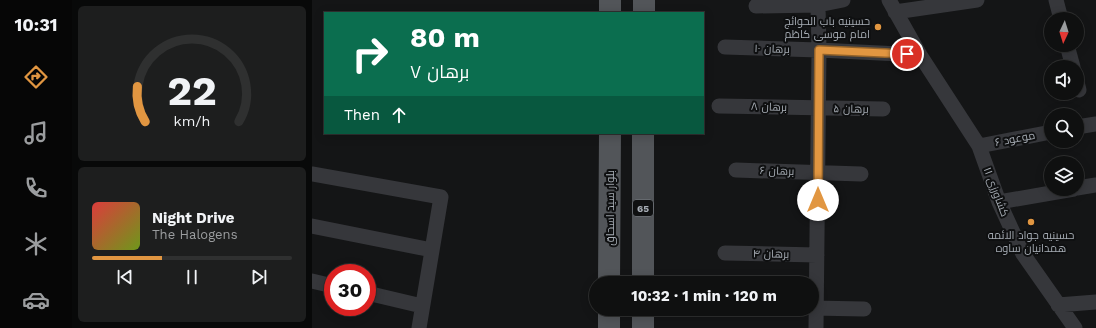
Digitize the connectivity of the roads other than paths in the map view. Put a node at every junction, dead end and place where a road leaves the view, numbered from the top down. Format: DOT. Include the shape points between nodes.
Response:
graph roads {
  1 [pos="610,0"];
  2 [pos="644,0"];
  3 [pos="843,0"];
  4 [pos="977,0"];
  5 [pos="1056,0"];
  6 [pos="818,5"];
  7 [pos="756,6"];
  8 [pos="892,6"];
  9 [pos="610,12"];
  10 [pos="644,12"];
  11 [pos="1059,12"];
  12 [pos="725,47"];
  13 [pos="819,50"];
  14 [pos="920,55"];
  15 [pos="719,106"];
  16 [pos="818,108"];
  17 [pos="883,110"];
  18 [pos="1096,124"];
  19 [pos="1084,126"];
  20 [pos="1044,133"];
  21 [pos="610,134"];
  22 [pos="644,134"];
  23 [pos="979,146"];
  24 [pos="736,170"];
  25 [pos="818,172"];
  26 [pos="312,174"];
  27 [pos="861,174"];
  28 [pos="1096,185"];
  29 [pos="1084,187"];
  30 [pos="1044,194"];
  31 [pos="999,202"];
  32 [pos="312,226"];
  33 [pos="432,250"];
  34 [pos="725,253"];
  35 [pos="817,255"];
  36 [pos="609,276"];
  37 [pos="643,276"];
  38 [pos="816,276"];
  39 [pos="312,281"];
  40 [pos="324,284"];
  41 [pos="376,295"];
  42 [pos="1096,302"];
  43 [pos="1058,305"];
  44 [pos="422,306"];
  45 [pos="819,308"];
  46 [pos="864,309"];
  47 [pos="609,316"];
  48 [pos="643,316"];
  49 [pos="815,316"];
  50 [pos="419,328"];
  51 [pos="609,328"];
  52 [pos="642,328"];
  53 [pos="816,328"];
  54 [pos="1075,328"];
  1 -- 9 [label="main road"];
  2 -- 10 [label="main road"];
  3 -- 6 [label="street"];
  4 -- 8 [label="street"];
  5 -- 11 [label="street"];
  6 -- 7 [label="street"];
  6 -- 13 [label="street"];
  8 -- 14 [label="street, کشاورزی ۱۱"];
  12 -- 13 [label="street, برهان ۱۰"];
  13 -- 14 [label="street, برهان ۱۰"];
  13 -- 16 [label="street"];
  14 -- 23 [label="street, کشاورزی ۱۱"];
  15 -- 16 [label="street, برهان ۸"];
  16 -- 17 [label="street, برهان ۵"];
  16 -- 25 [label="street"];
  18 -- 19 [label="street"];
  20 -- 23 [label="street, موعود ۶"];
  21 -- 36 [label="main road, بلوار سید اسحاق"];
  22 -- 37 [label="main road, 65"];
  23 -- 31 [label="street, کشاورزی ۱۱"];
  24 -- 25 [label="street, برهان ۶"];
  25 -- 27 [label="street, برهان ۶"];
  25 -- 35 [label="street"];
  26 -- 33 [label="street" via="441,198"];
  28 -- 29 [label="street"];
  30 -- 31 [label="street"];
  31 -- 43 [label="street, کشاورزی ۱۱" via="1023,254"];
  32 -- 33 [label="street"];
  33 -- 44 [label="street"];
  34 -- 35 [label="street, برهان ۴"];
  35 -- 38 [label="street"];
  39 -- 40 [label="street"];
  41 -- 44 [label="street"];
  42 -- 43 [label="street"];
  43 -- 54 [label="street, کشاورزی ۱۱"];
  44 -- 50 [label="street"];
  45 -- 46 [label="street"];
  47 -- 51 [label="main road"];
  48 -- 52 [label="main road"];
  49 -- 53 [label="street"];
}
